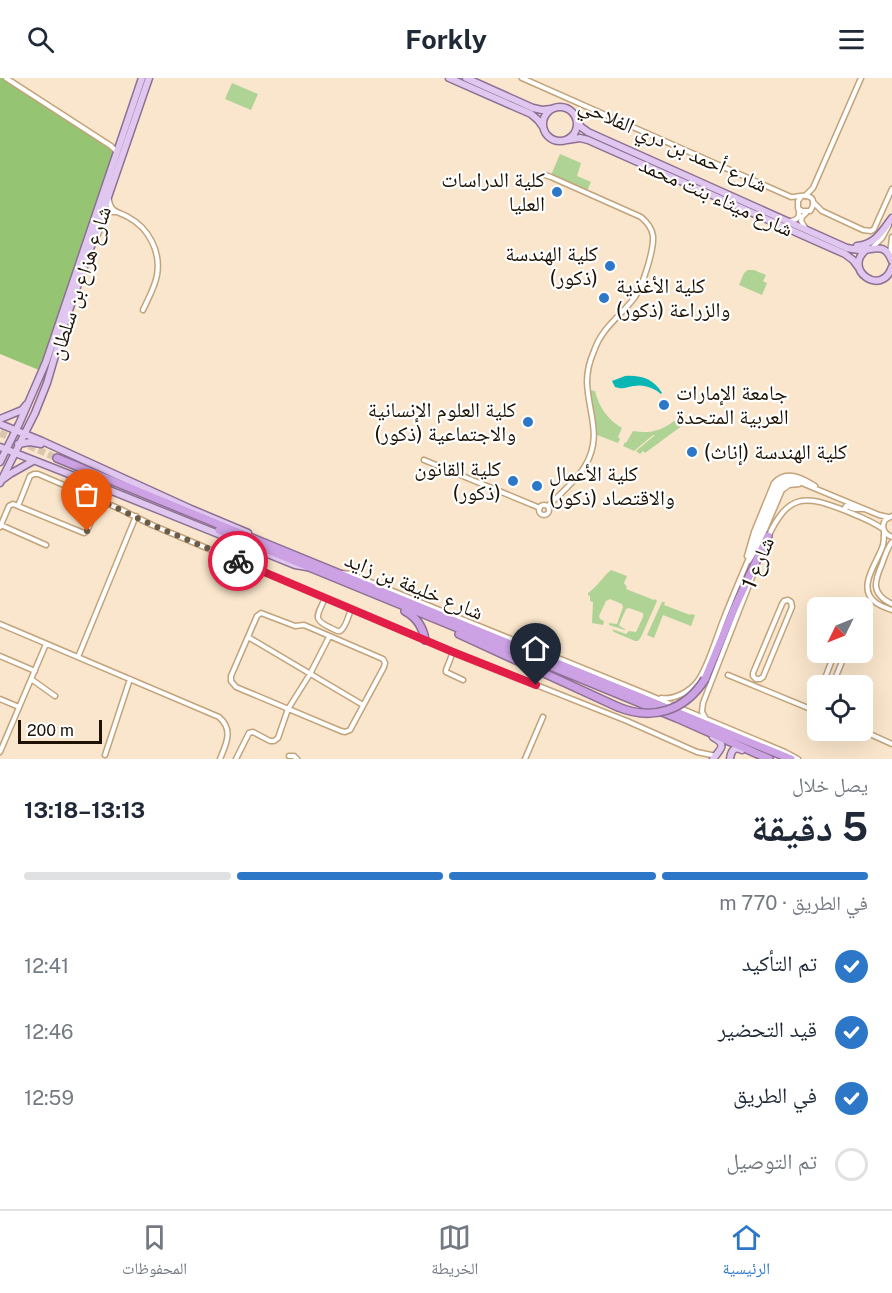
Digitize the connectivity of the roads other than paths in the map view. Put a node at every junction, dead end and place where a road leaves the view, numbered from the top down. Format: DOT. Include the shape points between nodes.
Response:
graph roads {
  1 [pos="6,78"];
  2 [pos="142,78"];
  3 [pos="149,78"];
  4 [pos="449,78"];
  5 [pos="466,78"];
  6 [pos="522,78"];
  7 [pos="855,78"];
  8 [pos="861,79"];
  9 [pos="551,109"];
  10 [pos="577,120"];
  11 [pos="543,127"];
  12 [pos="567,140"];
  13 [pos="122,141"];
  14 [pos="111,146"];
  15 [pos="117,156"];
  16 [pos="545,175"];
  17 [pos="813,188"];
  18 [pos="892,189"];
  19 [pos="108,196"];
  20 [pos="803,196"];
  21 [pos="791,197"];
  22 [pos="813,201"];
  23 [pos="798,207"];
  24 [pos="809,211"];
  25 [pos="822,211"];
  26 [pos="116,212"];
  27 [pos="892,218"];
  28 [pos="787,221"];
  29 [pos="806,230"];
  30 [pos="892,237"];
  31 [pos="93,240"];
  32 [pos="840,244"];
  33 [pos="871,248"];
  34 [pos="891,258"];
  35 [pos="892,267"];
  36 [pos="859,268"];
  37 [pos="892,278"];
  38 [pos="883,279"];
  39 [pos="143,310"];
  40 [pos="38,384"];
  41 [pos="43,393"];
  42 [pos="0,419"];
  43 [pos="0,424"];
  44 [pos="20,433"];
  45 [pos="42,441"];
  46 [pos="0,442"];
  47 [pos="11,447"];
  48 [pos="32,460"];
  49 [pos="424,460"];
  50 [pos="0,462"];
  51 [pos="86,462"];
  52 [pos="0,474"];
  53 [pos="0,482"];
  54 [pos="819,488"];
  55 [pos="825,493"];
  56 [pos="100,500"];
  57 [pos="18,506"];
  58 [pos="548,506"];
  59 [pos="540,508"];
  60 [pos="864,509"];
  61 [pos="846,511"];
  62 [pos="135,516"];
  63 [pos="890,516"];
  64 [pos="0,526"];
  65 [pos="884,530"];
  66 [pos="768,536"];
  67 [pos="892,539"];
  68 [pos="258,541"];
  69 [pos="46,545"];
  70 [pos="750,554"];
  71 [pos="746,566"];
  72 [pos="307,567"];
  73 [pos="339,573"];
  74 [pos="325,598"];
  75 [pos="383,598"];
  76 [pos="892,604"];
  77 [pos="351,609"];
  78 [pos="892,610"];
  79 [pos="431,618"];
  80 [pos="0,624"];
  81 [pos="248,637"];
  82 [pos="329,637"];
  83 [pos="767,639"];
  84 [pos="425,640"];
  85 [pos="777,643"];
  86 [pos="46,644"];
  87 [pos="453,652"];
  88 [pos="0,656"];
  89 [pos="78,657"];
  90 [pos="841,663"];
  91 [pos="830,665"];
  92 [pos="839,669"];
  93 [pos="35,671"];
  94 [pos="310,674"];
  95 [pos="728,675"];
  96 [pos="826,675"];
  97 [pos="837,675"];
  98 [pos="31,679"];
  99 [pos="130,679"];
  100 [pos="756,679"];
  101 [pos="463,680"];
  102 [pos="701,681"];
  103 [pos="754,686"];
  104 [pos="649,695"];
  105 [pos="55,696"];
  106 [pos="0,699"];
  107 [pos="704,699"];
  108 [pos="363,705"];
  109 [pos="19,707"];
  110 [pos="807,707"];
  111 [pos="288,710"];
  112 [pos="543,717"];
  113 [pos="706,719"];
  114 [pos="698,728"];
  115 [pos="873,735"];
  116 [pos="892,744"];
  117 [pos="0,752"];
  118 [pos="105,755"];
  119 [pos="760,755"];
  120 [pos="288,756"];
  121 [pos="714,757"];
  122 [pos="220,759"];
  123 [pos="236,759"];
  124 [pos="297,759"];
  125 [pos="525,759"];
  126 [pos="729,759"];
  127 [pos="769,759"];
  128 [pos="791,759"];
  129 [pos="798,759"];
  1 -- 14 [label="street"];
  2 -- 13 [label="main road, شارع هزاع بن سلطان"];
  3 -- 19 [label="main road, شارع هزاع بن سلطان"];
  4 -- 11 [label="main road" via="531,114"];
  5 -- 9 [label="main road" via="533,108"];
  6 -- 21 [label="street, شارع أحمد بن دري الفلاحي"];
  7 -- 8 [label="street"];
  8 -- 17 [label="street"];
  9 -- 10 [label="main road" via="567,108"];
  9 -- 11 [label="main road" via="545,115"];
  10 -- 12 [label="main road" via="576,132"];
  10 -- 28 [label="main road, شارع ميثاء بنت محمد" via="588,132"];
  11 -- 12 [label="main road" via="551,139"];
  12 -- 36 [label="main road, شارع ميثاء بنت محمد" via="580,138 598,144 845,254"];
  13 -- 14 [label="street"];
  13 -- 15 [label="main road, شارع هزاع بن سلطان"];
  14 -- 15 [label="street"];
  15 -- 40 [label="main road, شارع هزاع بن سلطان"];
  16 -- 58 [label="street" via="641,218 653,235 641,285 601,334 589,365 592,451 579,474"];
  17 -- 20 [label="street"];
  17 -- 22 [label="street"];
  18 -- 25 [label="street" via="871,231"];
  19 -- 26 [label="street"];
  19 -- 31 [label="main road, شارع هزاع بن سلطان"];
  20 -- 21 [label="street, شارع أحمد بن دري الفلاحي"];
  20 -- 22 [label="street"];
  20 -- 23 [label="street"];
  21 -- 23 [label="street, شارع أحمد بن دري الفلاحي"];
  22 -- 24 [label="street"];
  22 -- 25 [label="street"];
  23 -- 24 [label="street"];
  23 -- 28 [label="street" via="798,218"];
  24 -- 25 [label="street"];
  24 -- 29 [label="street" via="801,219"];
  26 -- 31 [label="street" via="105,215"];
  26 -- 39 [label="street" via="142,227 155,251 156,278"];
  27 -- 32 [label="main road" via="873,241 858,246"];
  27 -- 33 [label="street" via="882,238"];
  28 -- 29 [label="main road, شارع ميثاء بنت محمد"];
  29 -- 32 [label="main road, شارع ميثاء بنت محمد"];
  30 -- 34 [label="street"];
  31 -- 41 [label="main road, شارع هزاع بن سلطان"];
  32 -- 33 [label="main road, شارع ميثاء بنت محمد" via="855,250"];
  33 -- 34 [label="main road, شارع ميثاء بنت محمد" via="881,248"];
  33 -- 36 [label="main road" via="861,255"];
  35 -- 38 [label="main road"];
  36 -- 38 [label="main road, شارع ميثاء بنت محمد" via="866,278"];
  37 -- 38 [label="main road"];
  40 -- 42 [label="main road" via="24,408"];
  40 -- 44 [label="main road"];
  41 -- 44 [label="main road, شارع هزاع بن سلطان" via="30,422"];
  41 -- 45 [label="main road" via="32,425"];
  43 -- 44 [label="main road"];
  43 -- 47 [label="main road" via="7,430"];
  44 -- 45 [label="main road"];
  44 -- 47 [label="main road"];
  45 -- 51 [label="main road"];
  46 -- 47 [label="main road"];
  47 -- 48 [label="main road"];
  47 -- 50 [label="main road"];
  47 -- 51 [label="main road" via="36,442"];
  47 -- 52 [label="main road"];
  47 -- 53 [label="main road"];
  48 -- 53 [label="main road"];
  48 -- 72 [label="main road"];
  49 -- 59 [label="street"];
  51 -- 68 [label="main road" via="250,534"];
  54 -- 55 [label="street, شارع 1"];
  54 -- 70 [label="street, شارع 1" via="794,478 779,482"];
  54 -- 71 [label="street" via="785,475 774,483 753,532"];
  55 -- 60 [label="street, شارع 1"];
  55 -- 70 [label="street, شارع 1" via="794,480 782,485"];
  55 -- 71 [label="street" via="798,483 784,488"];
  56 -- 57 [label="street" via="32,474"];
  56 -- 57 [label="street" via="83,534"];
  56 -- 62 [label="street"];
  57 -- 64 [label="street" via="10,505"];
  58 -- 59 [label="street"];
  58 -- 59 [label="street" via="545,515"];
  60 -- 61 [label="street" via="847,506"];
  60 -- 63 [label="street, شارع 1"];
  61 -- 65 [label="street, شارع 1"];
  61 -- 66 [label="street, شارع 1" via="821,501 797,502 786,508"];
  62 -- 74 [label="street"];
  62 -- 89 [label="street"];
  63 -- 65 [label="street" via="884,521"];
  64 -- 69 [label="street"];
  65 -- 67 [label="street, شارع 1"];
  65 -- 78 [label="street" via="883,545 867,587 873,600"];
  66 -- 102 [label="highway"];
  66 -- 107 [label="street, شارع 1"];
  67 -- 76 [label="street" via="875,582 879,595"];
  68 -- 72 [label="highway, شارع خليفة بن زايد" via="57,459"];
  68 -- 73 [label="highway, شارع خليفة بن زايد"];
  70 -- 71 [label="street, شارع 1"];
  71 -- 102 [label="street, شارع 1"];
  72 -- 75 [label="highway, شارع خليفة بن زايد"];
  73 -- 104 [label="street" via="348,573"];
  73 -- 128 [label="highway, شارع خليفة بن زايد"];
  74 -- 77 [label="street"];
  74 -- 77 [label="street" via="318,616 321,624 340,631"];
  75 -- 79 [label="highway, شارع خليفة بن زايد"];
  75 -- 84 [label="highway" via="412,615"];
  77 -- 84 [label="street"];
  79 -- 102 [label="highway, bridge" via="441,627 638,713 652,714 680,705"];
  79 -- 114 [label="highway, شارع خليفة بن زايد"];
  80 -- 86 [label="street"];
  81 -- 82 [label="street" via="257,616 263,613"];
  81 -- 94 [label="street"];
  81 -- 111 [label="street" via="231,676 232,684"];
  82 -- 94 [label="street"];
  82 -- 108 [label="street" via="384,661"];
  83 -- 85 [label="street"];
  83 -- 85 [label="street" via="783,602 789,601 792,607"];
  83 -- 100 [label="street" via="753,673"];
  84 -- 87 [label="street"];
  85 -- 100 [label="street" via="763,677"];
  86 -- 89 [label="street"];
  86 -- 93 [label="street"];
  87 -- 101 [label="street" via="446,671"];
  87 -- 121 [label="street"];
  88 -- 93 [label="street"];
  89 -- 99 [label="street"];
  90 -- 92 [label="street"];
  91 -- 92 [label="street"];
  91 -- 96 [label="street"];
  92 -- 97 [label="street"];
  93 -- 98 [label="street"];
  94 -- 108 [label="street"];
  94 -- 111 [label="street"];
  95 -- 103 [label="street"];
  98 -- 105 [label="street"];
  98 -- 109 [label="street"];
  99 -- 118 [label="street"];
  99 -- 122 [label="street" via="223,720 228,738"];
  100 -- 103 [label="street"];
  102 -- 104 [label="street" via="670,698"];
  102 -- 107 [label="street" via="692,697 696,701"];
  103 -- 110 [label="street"];
  104 -- 113 [label="street"];
  106 -- 109 [label="street"];
  107 -- 113 [label="street, شارع 1"];
  108 -- 111 [label="street" via="352,729 345,732"];
  109 -- 117 [label="street"];
  111 -- 123 [label="street" via="277,739 270,741 249,733"];
  112 -- 125 [label="street"];
  113 -- 129 [label="street"];
  114 -- 119 [label="highway, شارع خليفة بن زايد"];
  114 -- 121 [label="main road" via="720,741 722,747"];
  115 -- 116 [label="street"];
  119 -- 126 [label="main road" via="735,748"];
  119 -- 127 [label="highway, شارع خليفة بن زايد"];
  120 -- 124 [label="street"];
  121 -- 126 [label="main road" via="725,755"];
}
